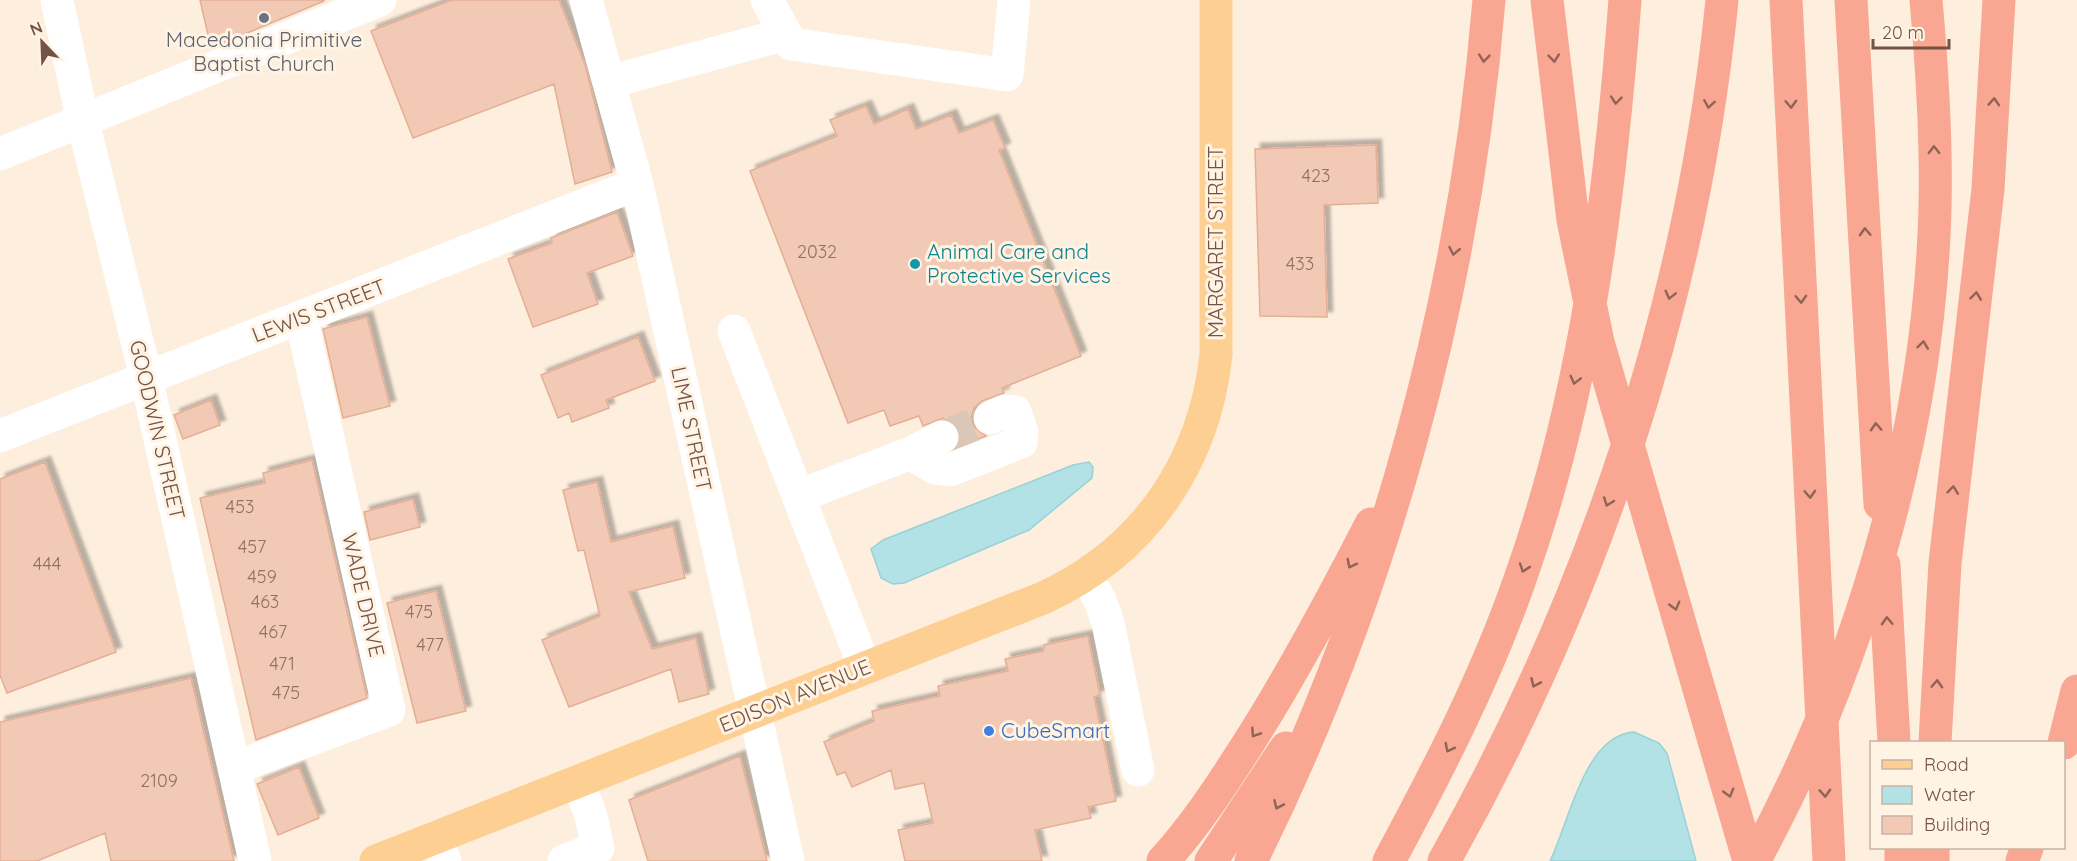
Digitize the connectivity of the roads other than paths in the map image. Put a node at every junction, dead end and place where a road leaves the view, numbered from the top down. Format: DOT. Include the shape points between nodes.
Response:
graph roads {
  1 [pos="57,0"];
  2 [pos="380,0"];
  3 [pos="586,0"];
  4 [pos="767,0"];
  5 [pos="1014,0"];
  6 [pos="1216,0"];
  7 [pos="1489,0"];
  8 [pos="1547,0"];
  9 [pos="1625,0"];
  10 [pos="1722,0"];
  11 [pos="1786,0"];
  12 [pos="1851,0"];
  13 [pos="1926,0"];
  14 [pos="1999,0"];
  15 [pos="786,34"];
  16 [pos="609,82"];
  17 [pos="83,122"];
  18 [pos="0,154"];
  19 [pos="637,184"];
  20 [pos="301,318"];
  21 [pos="734,331"];
  22 [pos="146,377"];
  23 [pos="1421,393"];
  24 [pos="990,418"];
  25 [pos="0,436"];
  26 [pos="942,437"];
  27 [pos="911,453"];
  28 [pos="1178,478"];
  29 [pos="799,496"];
  30 [pos="1085,575"];
  31 [pos="1341,653"];
  32 [pos="865,668"];
  33 [pos="2077,691"];
  34 [pos="754,712"];
  35 [pos="1894,741"];
  36 [pos="1935,741"];
  37 [pos="2064,741"];
  38 [pos="234,768"];
  39 [pos="1138,770"];
  40 [pos="577,782"];
  41 [pos="440,849"];
  42 [pos="599,855"];
  43 [pos="255,861"];
  44 [pos="376,861"];
  45 [pos="564,861"];
  46 [pos="788,861"];
  47 [pos="1163,861"];
  48 [pos="1211,861"];
  49 [pos="1251,861"];
  50 [pos="1389,861"];
  51 [pos="1444,861"];
  52 [pos="1749,861"];
  53 [pos="1754,861"];
  54 [pos="1829,861"];
  1 -- 17 [label="street, GOODWIN STREET"];
  2 -- 17 [label="street"];
  3 -- 16 [label="street, LIME STREET"];
  4 -- 15 [label="street"];
  5 -- 15 [label="street" via="1006,75 791,44"];
  6 -- 28 [label="main road, MARGARET STREET" via="1216,355 1204,422"];
  7 -- 23 [label="highway, one-way" via="1465,194"];
  8 -- 52 [label="highway, one-way" via="1564,157 1580,260 1601,351"];
  9 -- 50 [label="highway, one-way" via="1594,285 1547,492 1520,582 1481,679"];
  10 -- 51 [label="highway, one-way" via="1697,175 1678,264 1617,478 1539,676"];
  11 -- 54 [label="highway, one-way"];
  35 -- 12 [label="highway, one-way"];
  53 -- 13 [label="highway, one-way" via="1808,753 1844,664 1876,566 1914,403 1930,286 1935,199"];
  36 -- 14 [label="highway, one-way" via="1945,563 1988,189"];
  15 -- 16 [label="street"];
  16 -- 19 [label="street, LIME STREET"];
  17 -- 18 [label="street"];
  17 -- 22 [label="street, GOODWIN STREET"];
  19 -- 20 [label="street, LEWIS STREET"];
  19 -- 34 [label="street, LIME STREET"];
  20 -- 22 [label="street, LEWIS STREET"];
  20 -- 38 [label="street, WADE DRIVE" via="389,710"];
  21 -- 29 [label="street"];
  22 -- 25 [label="street, LEWIS STREET"];
  22 -- 38 [label="street, GOODWIN STREET"];
  23 -- 31 [label="highway" via="1385,531"];
  23 -- 47 [label="highway, one-way" via="1372,522 1302,655 1222,784"];
  24 -- 27 [label="street" via="1005,411 1015,412 1021,442 950,470 935,468"];
  26 -- 27 [label="street"];
  27 -- 29 [label="street"];
  28 -- 30 [label="main road, EDISON AVENUE" via="1137,531"];
  29 -- 32 [label="street"];
  30 -- 32 [label="main road, EDISON AVENUE" via="1036,601"];
  30 -- 39 [label="street" via="1108,622"];
  31 -- 48 [label="highway" via="1276,763"];
  31 -- 49 [label="highway, one-way" via="1290,780"];
  32 -- 34 [label="main road, EDISON AVENUE"];
  33 -- 37 [label="highway"];
  34 -- 40 [label="main road, EDISON AVENUE"];
  34 -- 46 [label="street, LIME STREET"];
  38 -- 43 [label="street, GOODWIN STREET"];
  40 -- 41 [label="main road, EDISON AVENUE"];
  40 -- 42 [label="street" via="590,812"];
  41 -- 44 [label="main road, EDISON AVENUE"];
  42 -- 45 [label="street"];
}
